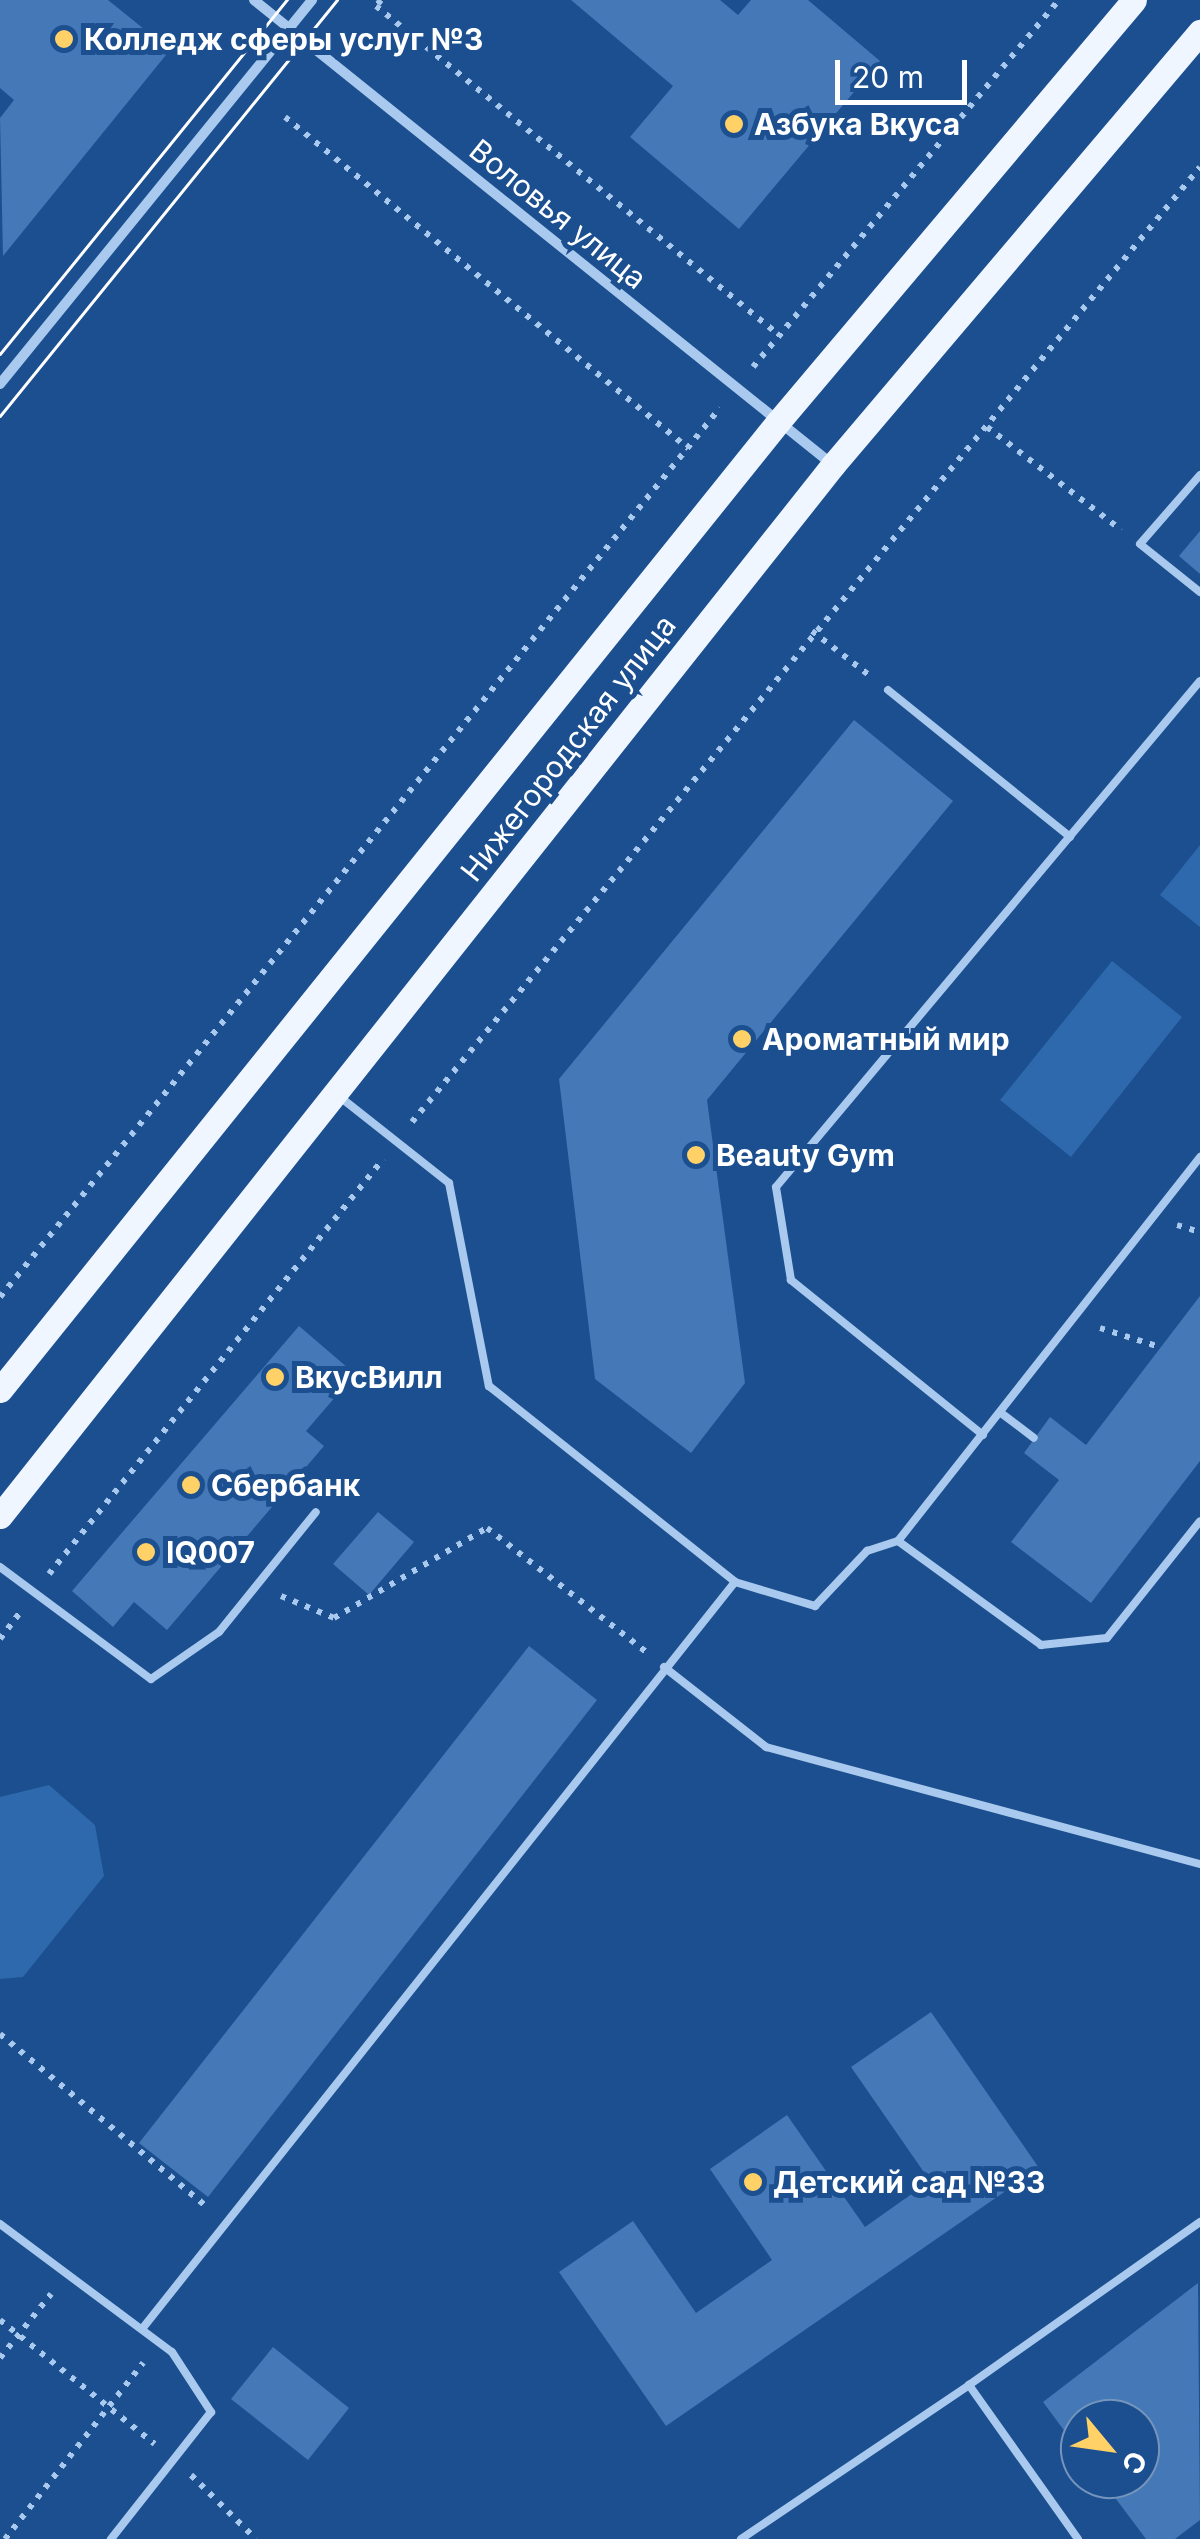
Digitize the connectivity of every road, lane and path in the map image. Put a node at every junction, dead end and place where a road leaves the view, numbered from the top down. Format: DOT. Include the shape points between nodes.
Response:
graph roads {
  1 [pos="254,0"];
  2 [pos="312,0"];
  3 [pos="381,0"];
  4 [pos="1058,0"];
  5 [pos="1134,0"];
  6 [pos="287,29"];
  7 [pos="1200,32"];
  8 [pos="285,116"];
  9 [pos="1200,167"];
  10 [pos="780,336"];
  11 [pos="0,384"];
  12 [pos="736,388"];
  13 [pos="778,422"];
  14 [pos="988,427"];
  15 [pos="688,448"];
  16 [pos="833,465"];
  17 [pos="1200,475"];
  18 [pos="1140,544"];
  19 [pos="1200,592"];
  20 [pos="812,630"];
  21 [pos="1200,681"];
  22 [pos="888,690"];
  23 [pos="1070,837"];
  24 [pos="335,1094"];
  25 [pos="398,1140"];
  26 [pos="1200,1157"];
  27 [pos="0,1296"];
  28 [pos="1074,1320"];
  29 [pos="1160,1347"];
  30 [pos="0,1390"];
  31 [pos="1001,1413"];
  32 [pos="983,1436"];
  33 [pos="1034,1438"];
  34 [pos="316,1512"];
  35 [pos="0,1516"];
  36 [pos="1200,1522"];
  37 [pos="898,1540"];
  38 [pos="0,1566"];
  39 [pos="735,1582"];
  40 [pos="257,1585"];
  41 [pos="33,1594"];
  42 [pos="0,1639"];
  43 [pos="664,1667"];
  44 [pos="1200,1864"];
  45 [pos="0,2034"];
  46 [pos="225,2222"];
  47 [pos="1200,2222"];
  48 [pos="0,2224"];
  49 [pos="67,2273"];
  50 [pos="0,2320"];
  51 [pos="142,2328"];
  52 [pos="18,2335"];
  53 [pos="159,2342"];
  54 [pos="0,2358"];
  55 [pos="969,2385"];
  56 [pos="108,2407"];
  57 [pos="174,2459"];
  58 [pos="6,2539"];
  59 [pos="112,2539"];
  60 [pos="256,2539"];
  61 [pos="741,2539"];
  62 [pos="1078,2539"];
  1 -- 6 [label="street, Воловья улица"];
  2 -- 6 [label="street"];
  3 -- 10 [label="path" via="376,6"];
  4 -- 10 [label="path"];
  5 -- 13 [label="main road, Нижегородская улица"];
  6 -- 11 [label="street"];
  6 -- 12 [label="street, Воловья улица"];
  7 -- 16 [label="main road, Нижегородская улица"];
  8 -- 15 [label="path"];
  9 -- 14 [label="path"];
  10 -- 12 [label="path"];
  12 -- 13 [label="street, Воловья улица"];
  12 -- 15 [label="path"];
  13 -- 16 [label="street, Воловья улица"];
  13 -- 30 [label="main road, Нижегородская улица"];
  14 -- 18 [label="path"];
  14 -- 20 [label="path"];
  15 -- 27 [label="path"];
  16 -- 24 [label="main road, Нижегородская улица"];
  17 -- 18 [label="lane"];
  18 -- 19 [label="lane"];
  20 -- 22 [label="path"];
  20 -- 25 [label="path"];
  21 -- 23 [label="lane"];
  22 -- 23 [label="lane"];
  23 -- 32 [label="lane" via="776,1186 791,1280"];
  24 -- 25 [label="lane"];
  24 -- 35 [label="main road, Нижегородская улица"];
  25 -- 39 [label="lane" via="449,1183 489,1386"];
  25 -- 41 [label="path"];
  26 -- 28 [label="lane"];
  28 -- 29 [label="path"];
  28 -- 31 [label="lane"];
  31 -- 32 [label="lane"];
  31 -- 33 [label="lane"];
  32 -- 37 [label="lane"];
  34 -- 40 [label="lane"];
  36 -- 37 [label="lane" via="1107,1638 1041,1645"];
  37 -- 39 [label="lane" via="867,1552 814,1606"];
  38 -- 41 [label="lane"];
  39 -- 43 [label="lane"];
  40 -- 41 [label="lane" via="219,1632 151,1679"];
  40 -- 43 [label="path" via="334,1618 487,1528"];
  41 -- 42 [label="path"];
  43 -- 44 [label="lane" via="766,1747"];
  43 -- 46 [label="lane"];
  45 -- 46 [label="path"];
  46 -- 51 [label="lane"];
  47 -- 55 [label="lane"];
  48 -- 49 [label="lane"];
  49 -- 51 [label="lane"];
  49 -- 52 [label="path"];
  50 -- 52 [label="path"];
  51 -- 53 [label="lane"];
  52 -- 54 [label="path"];
  52 -- 56 [label="path"];
  53 -- 56 [label="path"];
  53 -- 57 [label="lane" via="211,2412"];
  55 -- 61 [label="lane"];
  55 -- 62 [label="lane"];
  56 -- 57 [label="path"];
  56 -- 58 [label="path"];
  57 -- 59 [label="lane"];
  57 -- 60 [label="path"];
}
